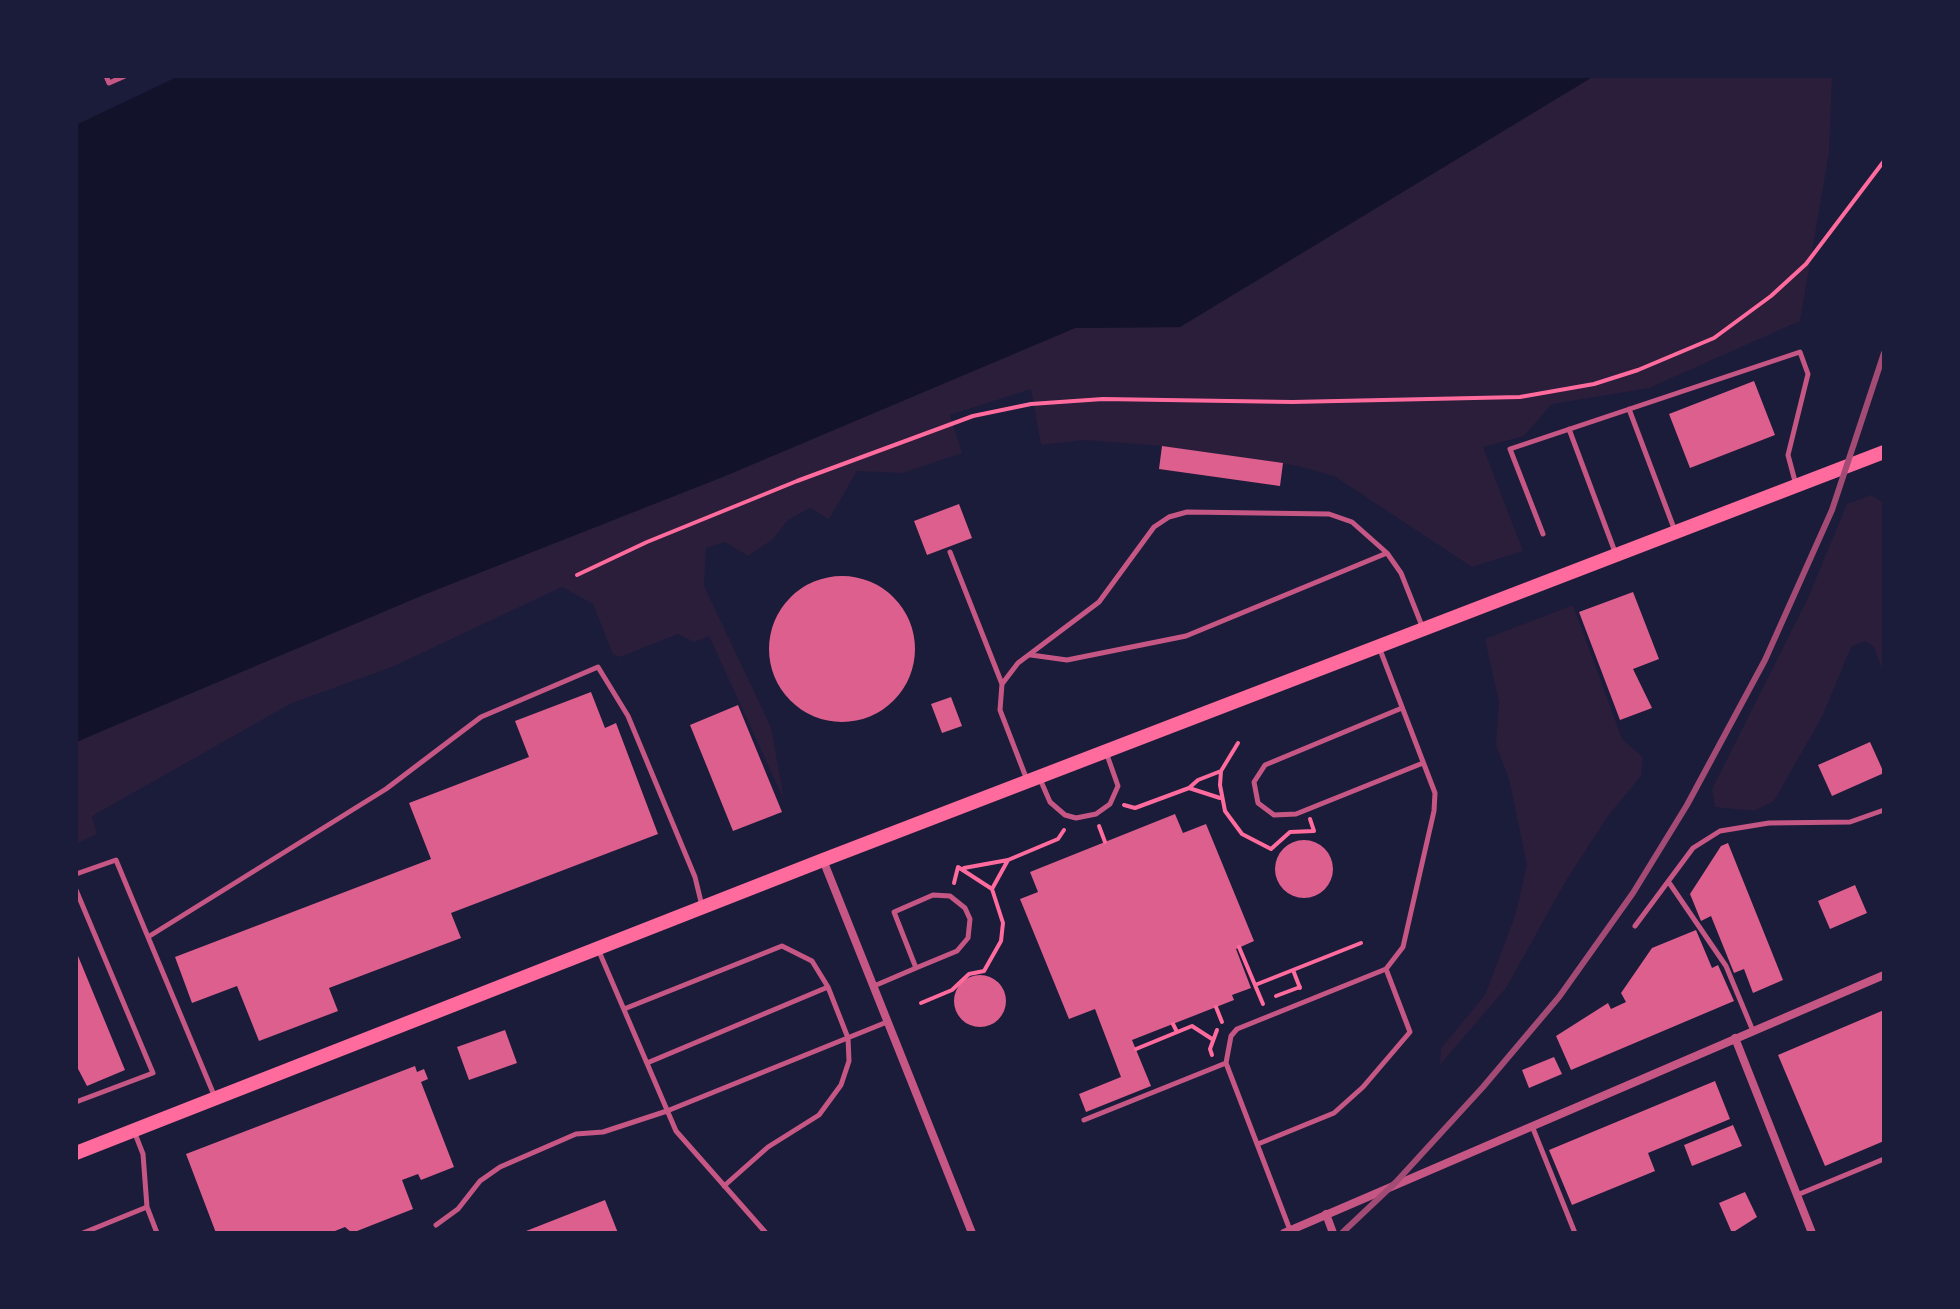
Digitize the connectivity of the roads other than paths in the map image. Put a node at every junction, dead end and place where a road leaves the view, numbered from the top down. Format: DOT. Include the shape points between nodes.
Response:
graph roads {
  1 [pos="106,76"];
  2 [pos="125,76"];
  3 [pos="1629,409"];
  4 [pos="1569,429"];
  5 [pos="1884,452"];
  6 [pos="1796,486"];
  7 [pos="1676,532"];
  8 [pos="1543,534"];
  9 [pos="950,552"];
  10 [pos="1387,553"];
  11 [pos="1616,555"];
  12 [pos="1423,629"];
  13 [pos="1379,646"];
  14 [pos="1030,655"];
  15 [pos="1002,684"];
  16 [pos="1402,708"];
  17 [pos="1106,751"];
  18 [pos="1423,763"];
  19 [pos="1033,779"];
  20 [pos="1884,810"];
  21 [pos="823,860"];
  22 [pos="76,874"];
  23 [pos="1670,884"];
  24 [pos="76,890"];
  25 [pos="702,907"];
  26 [pos="1635,926"];
  27 [pos="148,937"];
  28 [pos="597,948"];
  29 [pos="916,968"];
  30 [pos="1386,969"];
  31 [pos="1884,975"];
  32 [pos="874,986"];
  33 [pos="828,987"];
  34 [pos="624,1009"];
  35 [pos="887,1022"];
  36 [pos="1753,1031"];
  37 [pos="848,1038"];
  38 [pos="1735,1038"];
  39 [pos="647,1063"];
  40 [pos="1226,1063"];
  41 [pos="216,1098"];
  42 [pos="76,1102"];
  43 [pos="667,1111"];
  44 [pos="1084,1120"];
  45 [pos="1532,1125"];
  46 [pos="133,1131"];
  47 [pos="1258,1144"];
  48 [pos="76,1153"];
  49 [pos="1884,1159"];
  50 [pos="724,1186"];
  51 [pos="1797,1195"];
  52 [pos="147,1207"];
  53 [pos="1326,1214"];
  54 [pos="436,1225"];
  55 [pos="1287,1232"];
  56 [pos="83,1233"];
  57 [pos="157,1233"];
  58 [pos="766,1233"];
  59 [pos="972,1233"];
  60 [pos="1333,1233"];
  61 [pos="1575,1233"];
  62 [pos="1812,1233"];
  1 -- 2 [label="lane" via="109,83"];
  3 -- 4 [label="lane"];
  3 -- 6 [label="lane" via="1800,352 1808,374 1788,455"];
  3 -- 7 [label="lane"];
  4 -- 8 [label="lane" via="1510,449"];
  4 -- 11 [label="lane"];
  5 -- 6 [label="main road"];
  6 -- 7 [label="main road"];
  7 -- 11 [label="main road"];
  9 -- 15 [label="lane"];
  10 -- 12 [label="lane" via="1401,573"];
  10 -- 14 [label="lane" via="1186,636 1067,660"];
  10 -- 14 [label="lane" via="1352,522 1329,514 1187,512 1169,517 1154,527 1099,602"];
  11 -- 12 [label="main road"];
  12 -- 13 [label="main road"];
  13 -- 16 [label="lane"];
  13 -- 17 [label="main road"];
  14 -- 15 [label="lane"];
  15 -- 19 [label="lane" via="1000,710"];
  16 -- 18 [label="lane"];
  16 -- 18 [label="lane" via="1265,765 1254,782 1258,803 1274,815 1296,814"];
  17 -- 19 [label="main road"];
  17 -- 19 [label="lane" via="1118,786 1110,804 1096,814 1076,818 1056,810"];
  18 -- 30 [label="lane" via="1435,793 1434,811 1403,947"];
  19 -- 21 [label="main road"];
  20 -- 23 [label="lane" via="1835,824 1735,826 1693,848"];
  21 -- 25 [label="main road"];
  21 -- 32 [label="street"];
  22 -- 27 [label="lane" via="116,860"];
  23 -- 26 [label="lane"];
  23 -- 36 [label="lane" via="1714,945"];
  24 -- 42 [label="lane" via="153,1073"];
  25 -- 27 [label="lane" via="695,877 628,716 598,667 481,717 386,789"];
  25 -- 28 [label="main road"];
  27 -- 41 [label="lane"];
  28 -- 34 [label="lane"];
  28 -- 41 [label="main road"];
  29 -- 29 [label="lane" via="957,951 968,938 970,919 950,896 933,895 894,912"];
  29 -- 32 [label="lane"];
  30 -- 40 [label="lane" via="1237,1029"];
  30 -- 47 [label="lane" via="1410,1032 1334,1113"];
  31 -- 36 [label="street"];
  32 -- 35 [label="street"];
  33 -- 34 [label="lane" via="812,961 782,946"];
  33 -- 37 [label="lane"];
  33 -- 39 [label="lane"];
  34 -- 39 [label="lane"];
  35 -- 37 [label="lane"];
  35 -- 59 [label="street"];
  36 -- 38 [label="street"];
  37 -- 43 [label="lane"];
  37 -- 50 [label="lane" via="849,1061 834,1099"];
  38 -- 45 [label="street"];
  38 -- 51 [label="street"];
  39 -- 43 [label="lane"];
  40 -- 44 [label="lane"];
  40 -- 47 [label="lane"];
  41 -- 46 [label="main road"];
  43 -- 50 [label="lane" via="682,1140"];
  43 -- 54 [label="lane" via="603,1132 576,1134 500,1167"];
  45 -- 53 [label="street"];
  45 -- 61 [label="lane"];
  46 -- 48 [label="main road"];
  46 -- 52 [label="lane" via="145,1167"];
  47 -- 55 [label="lane"];
  49 -- 51 [label="lane"];
  50 -- 58 [label="lane"];
  51 -- 62 [label="street"];
  52 -- 56 [label="lane"];
  52 -- 57 [label="lane"];
  53 -- 55 [label="street"];
  53 -- 60 [label="street"];
}
